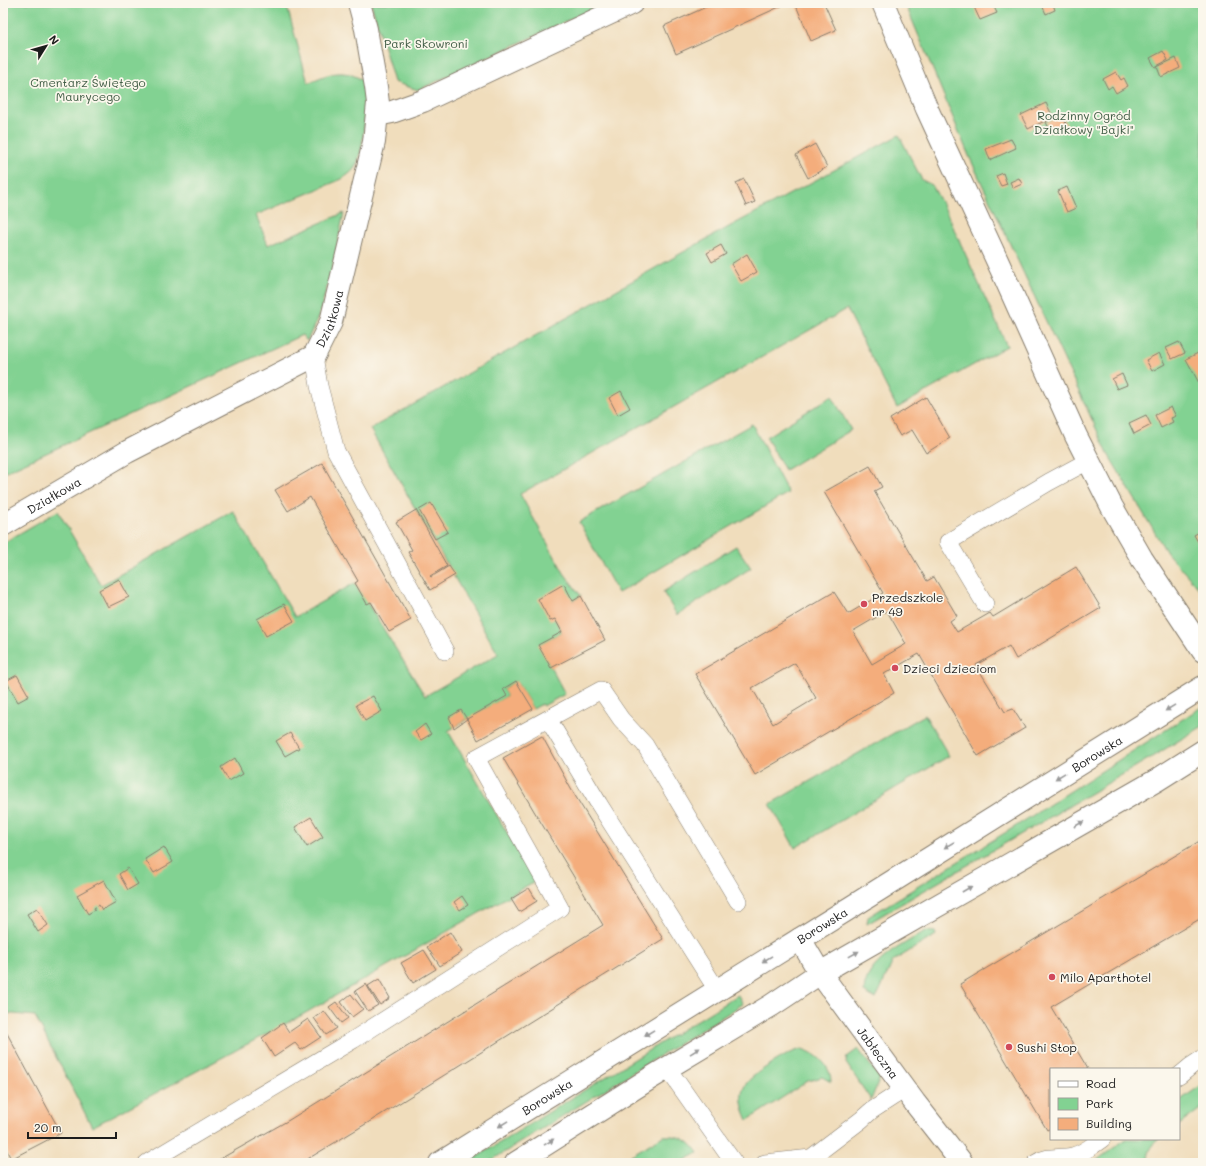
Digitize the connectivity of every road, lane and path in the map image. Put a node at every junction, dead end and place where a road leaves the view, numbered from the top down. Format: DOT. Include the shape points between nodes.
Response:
graph roads {
  1 [pos="359,3"];
  2 [pos="632,3"];
  3 [pos="883,3"];
  4 [pos="377,115"];
  5 [pos="314,356"];
  6 [pos="1088,461"];
  7 [pos="3,524"];
  8 [pos="985,604"];
  9 [pos="445,651"];
  10 [pos="1203,651"];
  11 [pos="1203,687"];
  12 [pos="548,719"];
  13 [pos="1203,751"];
  14 [pos="738,901"];
  15 [pos="800,939"];
  16 [pos="820,973"];
  17 [pos="717,990"];
  18 [pos="1203,1058"];
  19 [pos="668,1069"];
  20 [pos="1180,1075"];
  21 [pos="904,1088"];
  22 [pos="1101,1140"];
  23 [pos="816,1160"];
  24 [pos="147,1163"];
  25 [pos="440,1163"];
  26 [pos="516,1163"];
  27 [pos="734,1163"];
  28 [pos="765,1163"];
  29 [pos="962,1163"];
  30 [pos="1036,1163"];
  1 -- 4 [label="street, Działkowa" via="371,53 378,103"];
  2 -- 4 [label="street" via="423,101"];
  3 -- 6 [label="street" via="927,109"];
  4 -- 5 [label="street, Działkowa" via="374,142 331,322"];
  5 -- 7 [label="street, Działkowa" via="127,452"];
  5 -- 9 [label="lane" via="336,451"];
  6 -- 8 [label="lane" via="948,542"];
  6 -- 10 [label="street" via="1142,559"];
  11 -- 15 [label="street, Borowska, one-way"];
  12 -- 14 [label="lane" via="601,690 621,719 645,745"];
  12 -- 17 [label="lane"];
  12 -- 24 [label="lane" via="476,758 560,908 353,1040"];
  16 -- 13 [label="street, one-way" via="1157,780"];
  15 -- 16 [label="street, Jabłeczna"];
  15 -- 17 [label="street, Borowska, one-way"];
  19 -- 16 [label="street, one-way"];
  16 -- 21 [label="street, Jabłeczna"];
  17 -- 25 [label="street, Borowska, one-way"];
  18 -- 20 [label="lane"];
  26 -- 19 [label="street, one-way"];
  19 -- 27 [label="lane"];
  21 -- 23 [label="lane" via="871,1111"];
  21 -- 29 [label="street, Jabłeczna"];
  22 -- 30 [label="lane" via="1073,1156 1043,1158"];
  23 -- 28 [label="lane"];
}
